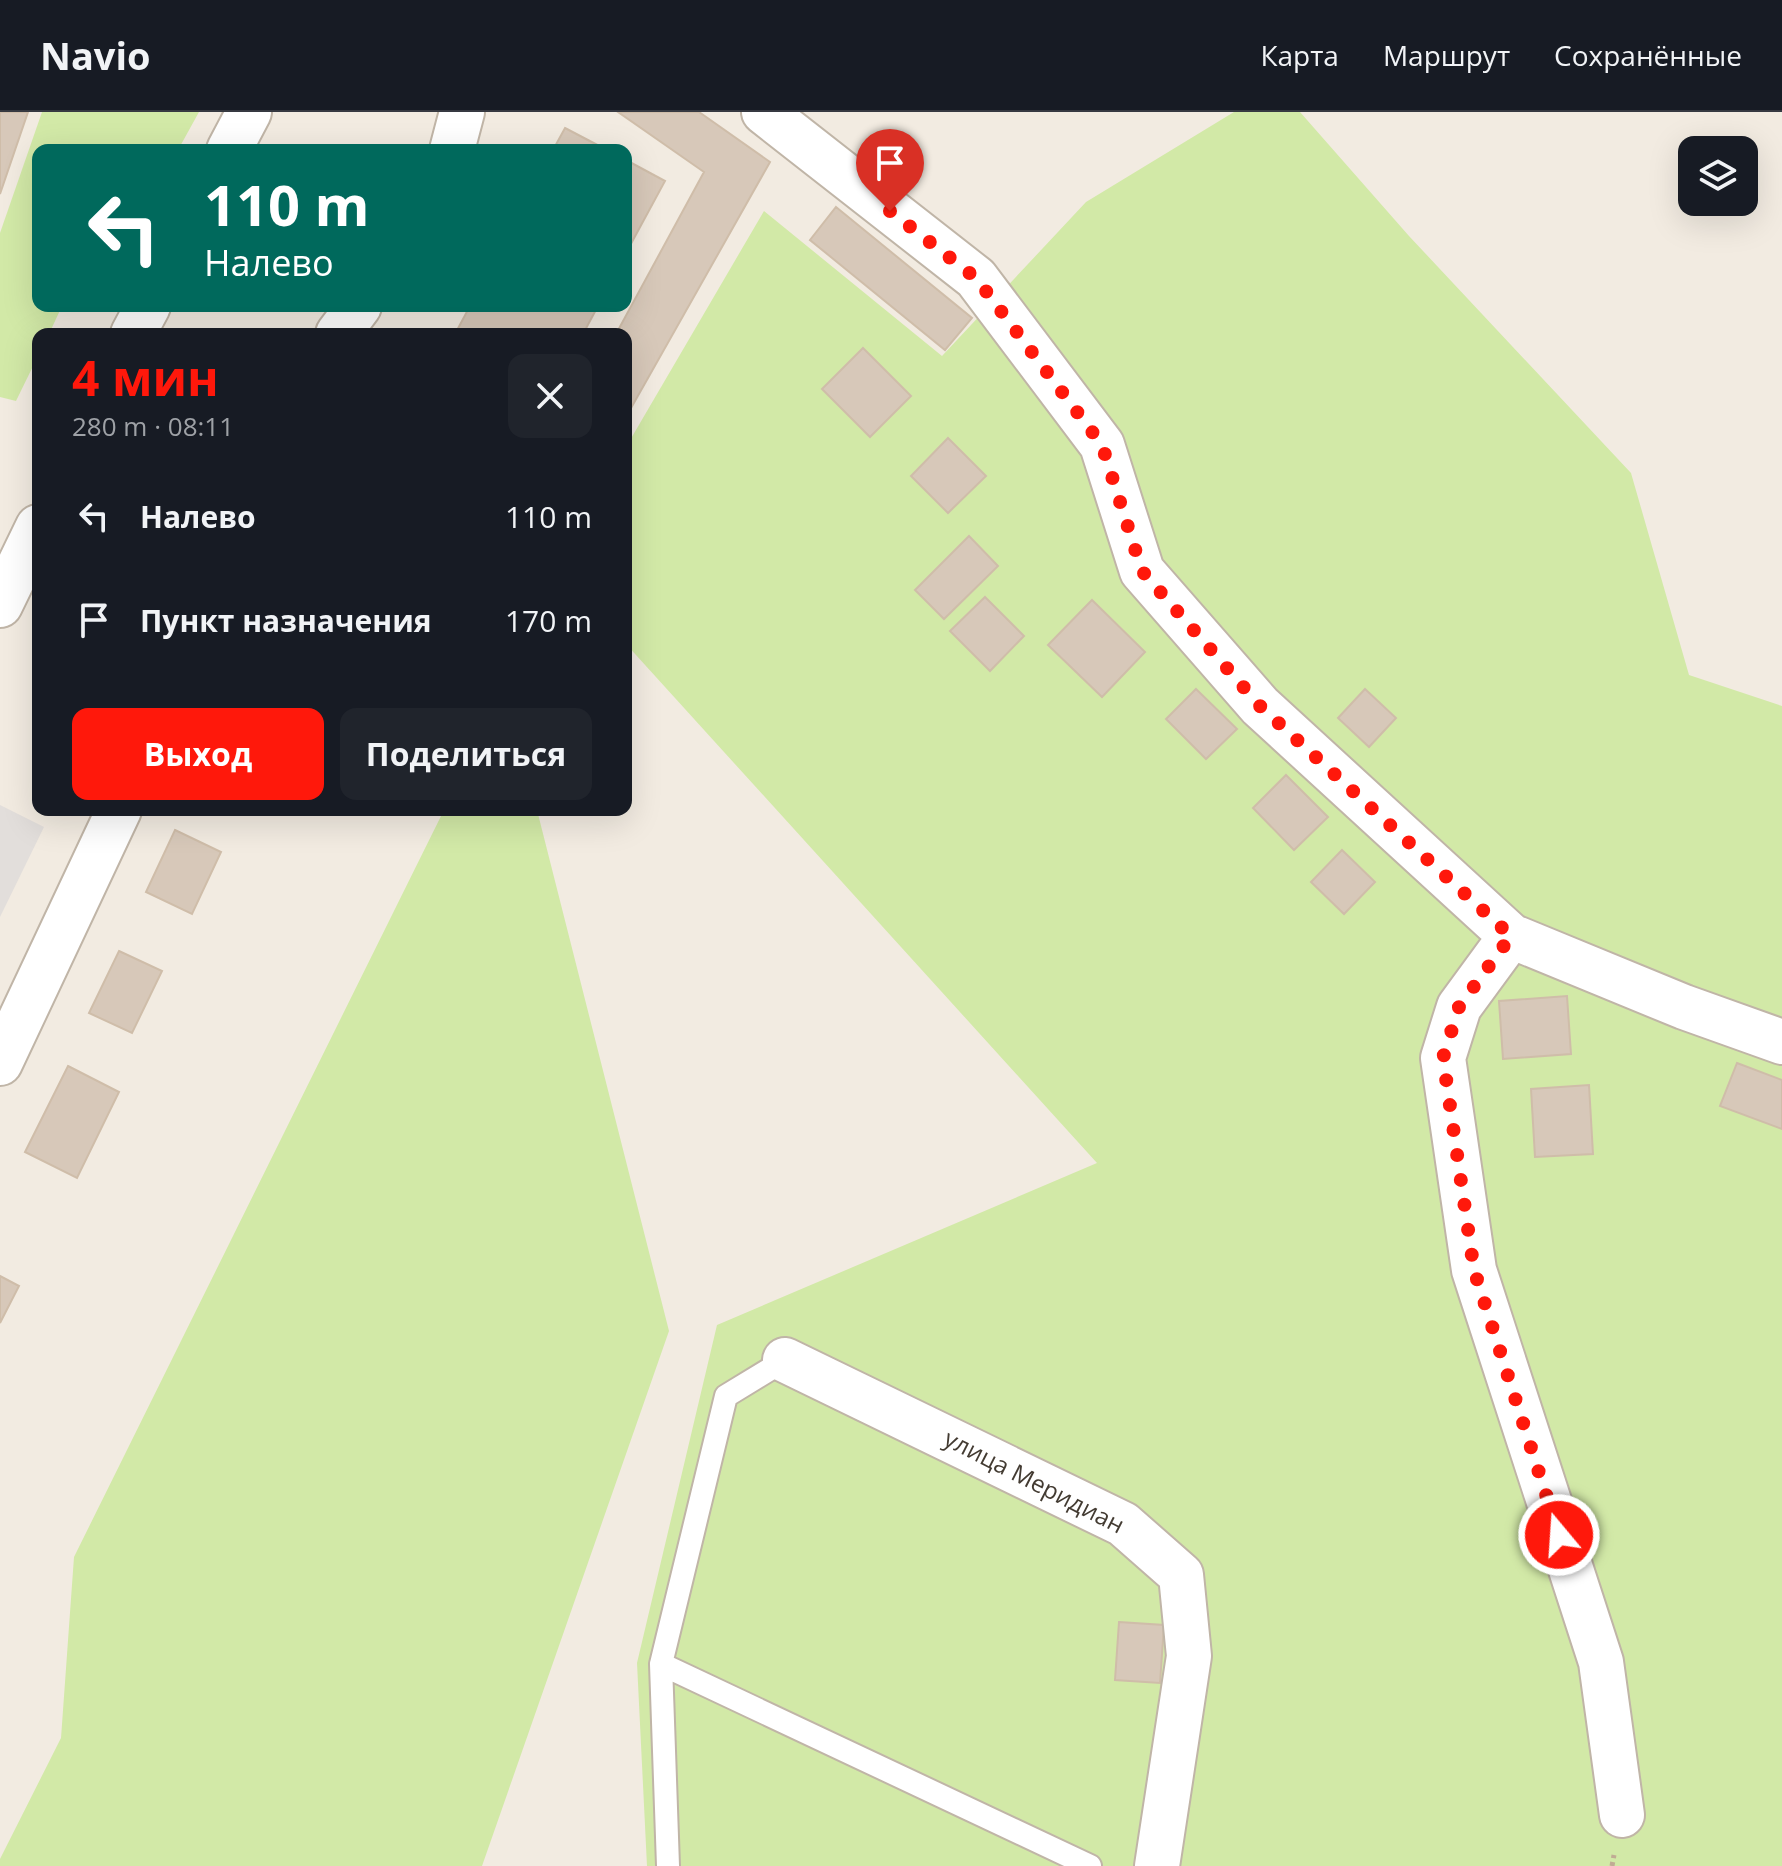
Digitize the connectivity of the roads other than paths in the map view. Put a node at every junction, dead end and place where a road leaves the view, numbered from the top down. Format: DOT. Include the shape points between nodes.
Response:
graph roads {
  1 [pos="249,112"];
  2 [pos="462,112"];
  3 [pos="764,112"];
  4 [pos="232,144"];
  5 [pos="454,144"];
  6 [pos="32,539"];
  7 [pos="0,605"];
  8 [pos="116,816"];
  9 [pos="1511,936"];
  10 [pos="1782,1042"];
  11 [pos="0,1063"];
  12 [pos="785,1360"];
  13 [pos="661,1664"];
  14 [pos="1622,1815"];
  15 [pos="668,1866"];
  16 [pos="1090,1866"];
  17 [pos="1157,1866"];
  1 -- 4 [label="street"];
  2 -- 5 [label="street"];
  3 -- 9 [label="street" via="976,278 1102,445 1142,571 1260,706"];
  6 -- 7 [label="street"];
  8 -- 11 [label="street"];
  9 -- 10 [label="street"];
  9 -- 14 [label="street" via="1459,1007 1443,1058 1474,1270 1601,1662"];
  12 -- 13 [label="lane" via="726,1396"];
  12 -- 17 [label="street, улица Меридиан" via="1123,1524 1181,1575 1189,1656"];
  13 -- 15 [label="lane"];
  13 -- 16 [label="lane"];
}
